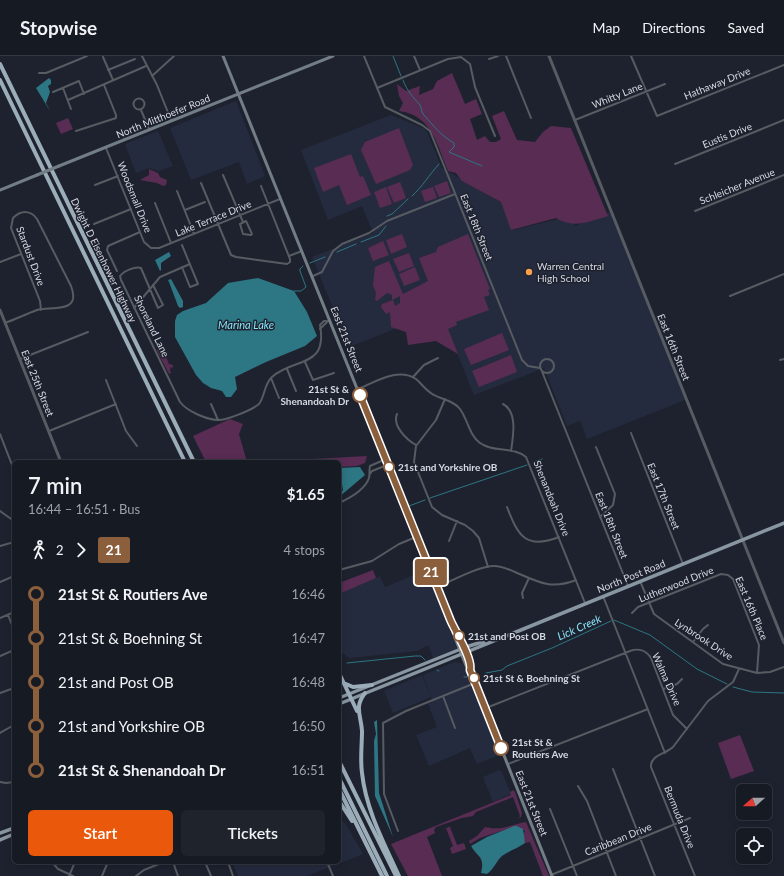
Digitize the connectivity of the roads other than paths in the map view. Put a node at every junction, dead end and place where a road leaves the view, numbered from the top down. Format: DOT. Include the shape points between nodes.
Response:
graph roads {
  1 [pos="87,56"];
  2 [pos="142,56"];
  3 [pos="174,56"];
  4 [pos="223,56"];
  5 [pos="333,56"];
  6 [pos="364,56"];
  7 [pos="414,56"];
  8 [pos="498,56"];
  9 [pos="506,56"];
  10 [pos="549,56"];
  11 [pos="631,56"];
  12 [pos="104,58"];
  13 [pos="135,59"];
  14 [pos="489,59"];
  15 [pos="0,64"];
  16 [pos="784,65"];
  17 [pos="146,66"];
  18 [pos="108,70"];
  19 [pos="420,70"];
  20 [pos="40,73"];
  21 [pos="152,76"];
  22 [pos="0,80"];
  23 [pos="113,80"];
  24 [pos="665,84"];
  25 [pos="104,86"];
  26 [pos="63,87"];
  27 [pos="377,88"];
  28 [pos="53,92"];
  29 [pos="645,92"];
  30 [pos="84,94"];
  31 [pos="238,94"];
  32 [pos="68,100"];
  33 [pos="72,109"];
  34 [pos="141,110"];
  35 [pos="532,118"];
  36 [pos="575,120"];
  37 [pos="784,120"];
  38 [pos="172,121"];
  39 [pos="149,130"];
  40 [pos="76,131"];
  41 [pos="495,136"];
  42 [pos="106,148"];
  43 [pos="675,164"];
  44 [pos="223,174"];
  45 [pos="784,175"];
  46 [pos="118,176"];
  47 [pos="201,183"];
  48 [pos="95,185"];
  49 [pos="260,186"];
  50 [pos="0,190"];
  51 [pos="177,191"];
  52 [pos="456,194"];
  53 [pos="280,199"];
  54 [pos="205,202"];
  55 [pos="155,203"];
  56 [pos="268,204"];
  57 [pos="131,209"];
  58 [pos="185,210"];
  59 [pos="695,212"];
  60 [pos="240,215"];
  61 [pos="243,222"];
  62 [pos="94,224"];
  63 [pos="217,225"];
  64 [pos="140,232"];
  65 [pos="194,234"];
  66 [pos="171,243"];
  67 [pos="182,244"];
  68 [pos="152,249"];
  69 [pos="302,251"];
  70 [pos="21,254"];
  71 [pos="289,256"];
  72 [pos="0,262"];
  73 [pos="190,264"];
  74 [pos="182,267"];
  75 [pos="117,271"];
  76 [pos="784,274"];
  77 [pos="312,276"];
  78 [pos="153,285"];
  79 [pos="150,289"];
  80 [pos="730,296"];
  81 [pos="134,308"];
  82 [pos="0,310"];
  83 [pos="41,310"];
  84 [pos="329,321"];
  85 [pos="5,323"];
  86 [pos="88,332"];
  87 [pos="438,358"];
  88 [pos="784,359"];
  89 [pos="20,360"];
  90 [pos="780,360"];
  91 [pos="305,362"];
  92 [pos="541,362"];
  93 [pos="532,367"];
  94 [pos="287,369"];
  95 [pos="540,369"];
  96 [pos="549,372"];
  97 [pos="334,373"];
  98 [pos="271,378"];
  99 [pos="413,378"];
  100 [pos="106,380"];
  101 [pos="546,382"];
  102 [pos="358,389"];
  103 [pos="296,391"];
  104 [pos="279,398"];
  105 [pos="445,400"];
  106 [pos="116,404"];
  107 [pos="211,404"];
  108 [pos="503,404"];
  109 [pos="397,414"];
  110 [pos="218,420"];
  111 [pos="49,431"];
  112 [pos="631,433"];
  113 [pos="0,434"];
  114 [pos="416,445"];
  115 [pos="137,446"];
  116 [pos="596,447"];
  117 [pos="511,450"];
  118 [pos="386,459"];
  119 [pos="60,460"];
  120 [pos="184,460"];
  121 [pos="193,460"];
  122 [pos="12,465"];
  123 [pos="388,465"];
  124 [pos="370,475"];
  125 [pos="341,502"];
  126 [pos="507,507"];
  127 [pos="0,511"];
  128 [pos="600,517"];
  129 [pos="12,520"];
  130 [pos="457,521"];
  131 [pos="784,523"];
  132 [pos="417,537"];
  133 [pos="559,537"];
  134 [pos="742,540"];
  135 [pos="449,541"];
  136 [pos="12,543"];
  137 [pos="0,546"];
  138 [pos="683,564"];
  139 [pos="488,567"];
  140 [pos="341,569"];
  141 [pos="727,574"];
  142 [pos="12,577"];
  143 [pos="529,578"];
  144 [pos="576,580"];
  145 [pos="640,581"];
  146 [pos="0,582"];
  147 [pos="628,586"];
  148 [pos="437,587"];
  149 [pos="603,596"];
  150 [pos="522,598"];
  151 [pos="585,603"];
  152 [pos="649,603"];
  153 [pos="12,613"];
  154 [pos="632,613"];
  155 [pos="8,615"];
  156 [pos="0,618"];
  157 [pos="12,625"];
  158 [pos="708,625"];
  159 [pos="692,642"];
  160 [pos="484,643"];
  161 [pos="784,643"];
  162 [pos="462,649"];
  163 [pos="12,651"];
  164 [pos="626,653"];
  165 [pos="464,654"];
  166 [pos="0,656"];
  167 [pos="437,659"];
  168 [pos="440,664"];
  169 [pos="784,667"];
  170 [pos="739,669"];
  171 [pos="757,673"];
  172 [pos="341,676"];
  173 [pos="682,679"];
  174 [pos="475,683"];
  175 [pos="346,684"];
  176 [pos="372,685"];
  177 [pos="12,689"];
  178 [pos="663,689"];
  179 [pos="0,693"];
  180 [pos="365,693"];
  181 [pos="349,694"];
  182 [pos="443,696"];
  183 [pos="341,697"];
  184 [pos="352,699"];
  185 [pos="341,703"];
  186 [pos="486,708"];
  187 [pos="648,708"];
  188 [pos="360,717"];
  189 [pos="12,726"];
  190 [pos="455,728"];
  191 [pos="687,729"];
  192 [pos="0,733"];
  193 [pos="666,753"];
  194 [pos="508,764"];
  195 [pos="341,765"];
  196 [pos="613,769"];
  197 [pos="0,782"];
  198 [pos="12,782"];
  199 [pos="341,782"];
  200 [pos="578,786"];
  201 [pos="341,793"];
  202 [pos="341,804"];
  203 [pos="550,809"];
  204 [pos="690,818"];
  205 [pos="674,825"];
  206 [pos="12,829"];
  207 [pos="398,831"];
  208 [pos="0,834"];
  209 [pos="12,835"];
  210 [pos="640,839"];
  211 [pos="0,840"];
  212 [pos="607,852"];
  213 [pos="374,861"];
  214 [pos="53,864"];
  215 [pos="74,864"];
  216 [pos="107,864"];
  217 [pos="159,864"];
  218 [pos="174,864"];
  219 [pos="207,864"];
  220 [pos="229,864"];
  221 [pos="328,864"];
  222 [pos="573,866"];
  223 [pos="69,875"];
  224 [pos="552,875"];
  225 [pos="73,876"];
  226 [pos="102,876"];
  227 [pos="136,876"];
  228 [pos="178,876"];
  229 [pos="211,876"];
  230 [pos="233,876"];
  231 [pos="333,876"];
  232 [pos="382,876"];
  233 [pos="387,876"];
  234 [pos="396,876"];
  235 [pos="399,876"];
  236 [pos="577,876"];
  237 [pos="616,876"];
  238 [pos="655,876"];
  239 [pos="694,876"];
  1 -- 20 [label="street"];
  2 -- 17 [label="street"];
  3 -- 21 [label="street"];
  4 -- 31 [label="main road, East 21st Street"];
  5 -- 31 [label="main road, North Mitthoefer Road"];
  6 -- 27 [label="street"];
  7 -- 19 [label="street"];
  8 -- 14 [label="street"];
  9 -- 35 [label="street"];
  10 -- 36 [label="street, East 16th Street"];
  11 -- 29 [label="street"];
  12 -- 18 [label="street"];
  13 -- 18 [label="street"];
  15 -- 121 [label="highway, Dwight D Eisenhower Highway"];
  16 -- 29 [label="street, Hathaway Drive" via="657,116"];
  17 -- 21 [label="street"];
  17 -- 23 [label="street"];
  18 -- 23 [label="street"];
  19 -- 27 [label="street"];
  19 -- 41 [label="street" via="448,59 461,57 470,64 475,85"];
  21 -- 38 [label="street"];
  22 -- 120 [label="highway, Dwight D Eisenhower Highway"];
  23 -- 25 [label="street"];
  24 -- 29 [label="street, Whitty Lane"];
  25 -- 30 [label="street"];
  25 -- 40 [label="street" via="116,118"];
  26 -- 28 [label="street"];
  26 -- 30 [label="street" via="79,81"];
  26 -- 32 [label="street"];
  27 -- 52 [label="street, East 18th Street" via="388,109 430,131"];
  29 -- 36 [label="street, Whitty Lane"];
  30 -- 32 [label="street"];
  31 -- 38 [label="main road, North Mitthoefer Road"];
  31 -- 53 [label="main road, East 21st Street"];
  32 -- 33 [label="street"];
  34 -- 34 [label="street" via="134,107 137,99 144,102"];
  34 -- 39 [label="street"];
  36 -- 134 [label="street, East 16th Street"];
  37 -- 43 [label="street, Eustis Drive"];
  38 -- 39 [label="main road, North Mitthoefer Road"];
  39 -- 42 [label="main road, North Mitthoefer Road"];
  42 -- 46 [label="street, Woodsmall Drive"];
  42 -- 50 [label="main road, North Mitthoefer Road, bridge"];
  44 -- 60 [label="street"];
  45 -- 59 [label="street, Schleicher Avenue"];
  46 -- 48 [label="street"];
  46 -- 57 [label="street, Woodsmall Drive"];
  47 -- 63 [label="street"];
  49 -- 56 [label="street"];
  51 -- 58 [label="street"];
  52 -- 77 [label="street" via="390,219 369,233 342,244 333,251 322,272"];
  52 -- 93 [label="street, East 18th Street" via="522,360"];
  53 -- 56 [label="street, Lake Terrace Drive"];
  53 -- 69 [label="main road, East 21st Street"];
  54 -- 58 [label="street"];
  55 -- 66 [label="street"];
  56 -- 60 [label="street, Lake Terrace Drive"];
  56 -- 71 [label="street"];
  57 -- 62 [label="street"];
  57 -- 64 [label="street, Woodsmall Drive"];
  58 -- 65 [label="street"];
  60 -- 61 [label="street"];
  60 -- 63 [label="street, Lake Terrace Drive"];
  61 -- 61 [label="street" via="240,224 243,234 252,235 247,221"];
  63 -- 65 [label="street, Lake Terrace Drive"];
  63 -- 71 [label="street" via="231,255 285,264 290,262"];
  64 -- 68 [label="street, Woodsmall Drive" via="145,244"];
  64 -- 75 [label="street" via="107,247"];
  65 -- 66 [label="street, Lake Terrace Drive"];
  66 -- 68 [label="street, Lake Terrace Drive"];
  67 -- 73 [label="street"];
  69 -- 71 [label="street"];
  69 -- 77 [label="main road, East 21st Street"];
  70 -- 72 [label="street"];
  70 -- 83 [label="street, Stardust Drive" via="40,301"];
  70 -- 83 [label="street, Stardust Drive" via="11,224 15,216 22,212 30,213 37,218 73,293 71,301 64,308"];
  73 -- 74 [label="street"];
  73 -- 74 [label="street" via="198,283 191,287"];
  74 -- 78 [label="street" via="162,276"];
  76 -- 80 [label="street"];
  77 -- 84 [label="main road, East 21st Street"];
  78 -- 79 [label="street"];
  78 -- 79 [label="street" via="163,306 157,308"];
  79 -- 81 [label="street"];
  79 -- 81 [label="street, Shoreland Lane" via="140,267 120,276"];
  81 -- 110 [label="street, Shoreland Lane" via="180,402 190,410"];
  82 -- 85 [label="street, East 25th Street"];
  83 -- 85 [label="street"];
  84 -- 91 [label="street" via="320,325 322,339 319,349"];
  84 -- 102 [label="main road, East 21st Street"];
  85 -- 89 [label="street, East 25th Street"];
  86 -- 89 [label="street"];
  87 -- 99 [label="street" via="422,366"];
  88 -- 90 [label="street"];
  89 -- 111 [label="street, East 25th Street"];
  91 -- 94 [label="street"];
  91 -- 97 [label="street" via="313,381"];
  92 -- 93 [label="street"];
  92 -- 95 [label="street"];
  92 -- 96 [label="street" via="548,359 552,362 553,368"];
  93 -- 95 [label="street"];
  94 -- 98 [label="street"];
  94 -- 103 [label="street"];
  95 -- 96 [label="street"];
  95 -- 101 [label="street, East 18th Street"];
  96 -- 101 [label="street"];
  98 -- 104 [label="street"];
  98 -- 110 [label="street" via="259,404"];
  99 -- 102 [label="street" via="395,374"];
  99 -- 105 [label="street, Shenandoah Drive" via="431,394"];
  100 -- 106 [label="street"];
  101 -- 128 [label="street, East 18th Street"];
  102 -- 118 [label="main road, East 21st Street"];
  105 -- 114 [label="street" via="434,422"];
  105 -- 117 [label="street, Shenandoah Drive" via="454,403 460,409 472,434 480,443 491,448"];
  106 -- 111 [label="street"];
  106 -- 115 [label="street" via="126,431"];
  107 -- 110 [label="street"];
  108 -- 117 [label="street" via="507,407 513,423"];
  109 -- 114 [label="street" via="396,420 402,434"];
  111 -- 119 [label="street, East 25th Street"];
  112 -- 138 [label="street, East 17th Street"];
  113 -- 122 [label="street"];
  114 -- 130 [label="street" via="414,462 429,502 438,513"];
  116 -- 128 [label="street" via="615,494 613,505"];
  117 -- 133 [label="street, Shenandoah Drive" via="528,460"];
  118 -- 123 [label="main road, East 21st Street"];
  118 -- 124 [label="street" via="370,466"];
  123 -- 124 [label="street" via="372,471"];
  123 -- 132 [label="main road, East 21st Street"];
  124 -- 125 [label="street" via="361,489"];
  126 -- 133 [label="street" via="516,530 525,539 542,543"];
  127 -- 129 [label="street"];
  128 -- 147 [label="street, East 18th Street"];
  130 -- 135 [label="street"];
  130 -- 139 [label="street" via="477,535"];
  131 -- 134 [label="main road, North Post Road"];
  132 -- 140 [label="street" via="399,544 369,562"];
  132 -- 148 [label="main road, East 21st Street"];
  133 -- 144 [label="street, Shenandoah Drive"];
  134 -- 138 [label="main road, North Post Road"];
  134 -- 161 [label="street, East 16th Street"];
  136 -- 137 [label="street"];
  138 -- 145 [label="main road, North Post Road"];
  139 -- 143 [label="street" via="502,567"];
  139 -- 148 [label="street"];
  141 -- 152 [label="street, Lutherwood Drive" via="721,574"];
  141 -- 171 [label="street, East 16th Place" via="733,580 758,643"];
  142 -- 146 [label="street"];
  143 -- 144 [label="street" via="553,586"];
  143 -- 150 [label="street"];
  144 -- 151 [label="street, Shenandoah Drive"];
  145 -- 147 [label="main road, North Post Road"];
  145 -- 152 [label="street, Lynbrook Drive"];
  147 -- 149 [label="main road, North Post Road"];
  148 -- 162 [label="main road, East 21st Street" via="454,629 453,633"];
  149 -- 151 [label="main road, North Post Road"];
  149 -- 164 [label="street"];
  151 -- 160 [label="main road, North Post Road"];
  152 -- 154 [label="street, Lutherwood Drive"];
  152 -- 159 [label="street, Lynbrook Drive" via="656,616"];
  153 -- 155 [label="street"];
  155 -- 156 [label="street"];
  155 -- 157 [label="street"];
  158 -- 159 [label="street"];
  159 -- 170 [label="street, Lynbrook Drive" via="723,664"];
  160 -- 162 [label="main road, North Post Road"];
  160 -- 165 [label="main road, North Post Road" via="483,646"];
  162 -- 165 [label="main road, East 21st Street"];
  162 -- 167 [label="main road, North Post Road"];
  163 -- 166 [label="street"];
  164 -- 178 [label="street, Walma Drive" via="637,649 647,653"];
  164 -- 186 [label="street, Walma Drive"];
  164 -- 187 [label="street"];
  165 -- 168 [label="main road, North Post Road"];
  165 -- 174 [label="main road, East 21st Street" via="467,668 470,669"];
  167 -- 168 [label="main road"];
  167 -- 176 [label="main road, North Post Road"];
  168 -- 180 [label="main road, North Post Road"];
  169 -- 171 [label="street, Lynbrook Drive"];
  170 -- 171 [label="street, Lynbrook Drive"];
  170 -- 191 [label="street" via="734,681 708,701"];
  172 -- 175 [label="highway"];
  173 -- 178 [label="street"];
  174 -- 182 [label="street"];
  174 -- 186 [label="main road, East 21st Street"];
  175 -- 176 [label="highway" via="353,687"];
  175 -- 181 [label="highway"];
  176 -- 181 [label="main road, North Post Road"];
  177 -- 179 [label="street"];
  178 -- 191 [label="street, Walma Drive" via="675,718"];
  180 -- 184 [label="main road, North Post Road"];
  180 -- 188 [label="highway" via="358,703"];
  181 -- 183 [label="main road, North Post Road"];
  181 -- 184 [label="highway"];
  182 -- 190 [label="street"];
  182 -- 207 [label="street" via="383,722 384,794"];
  184 -- 185 [label="main road, North Post Road"];
  184 -- 188 [label="highway"];
  186 -- 194 [label="main road, East 21st Street"];
  187 -- 193 [label="street"];
  187 -- 194 [label="street"];
  188 -- 235 [label="highway" via="361,765 365,794"];
  189 -- 192 [label="street"];
  191 -- 193 [label="street"];
  193 -- 205 [label="street, Bermuda Drive" via="654,758 651,764"];
  194 -- 224 [label="main road, East 21st Street"];
  195 -- 234 [label="highway"];
  196 -- 210 [label="street"];
  197 -- 198 [label="street"];
  199 -- 233 [label="highway"];
  200 -- 212 [label="street" via="587,801"];
  201 -- 213 [label="highway"];
  202 -- 213 [label="highway"];
  203 -- 222 [label="street"];
  204 -- 205 [label="street, Caribbean Drive"];
  205 -- 210 [label="street, Caribbean Drive"];
  205 -- 239 [label="street, Bermuda Drive"];
  206 -- 208 [label="main road"];
  209 -- 211 [label="main road"];
  210 -- 212 [label="street, Caribbean Drive"];
  210 -- 238 [label="street"];
  212 -- 222 [label="street, Caribbean Drive"];
  212 -- 237 [label="street"];
  213 -- 232 [label="highway"];
  214 -- 223 [label="street"];
  215 -- 223 [label="street"];
  216 -- 226 [label="street"];
  217 -- 227 [label="street"];
  218 -- 228 [label="street"];
  219 -- 229 [label="street"];
  220 -- 230 [label="street"];
  221 -- 231 [label="street"];
  222 -- 224 [label="street, Caribbean Drive"];
  222 -- 236 [label="street"];
  223 -- 225 [label="street"];
}
